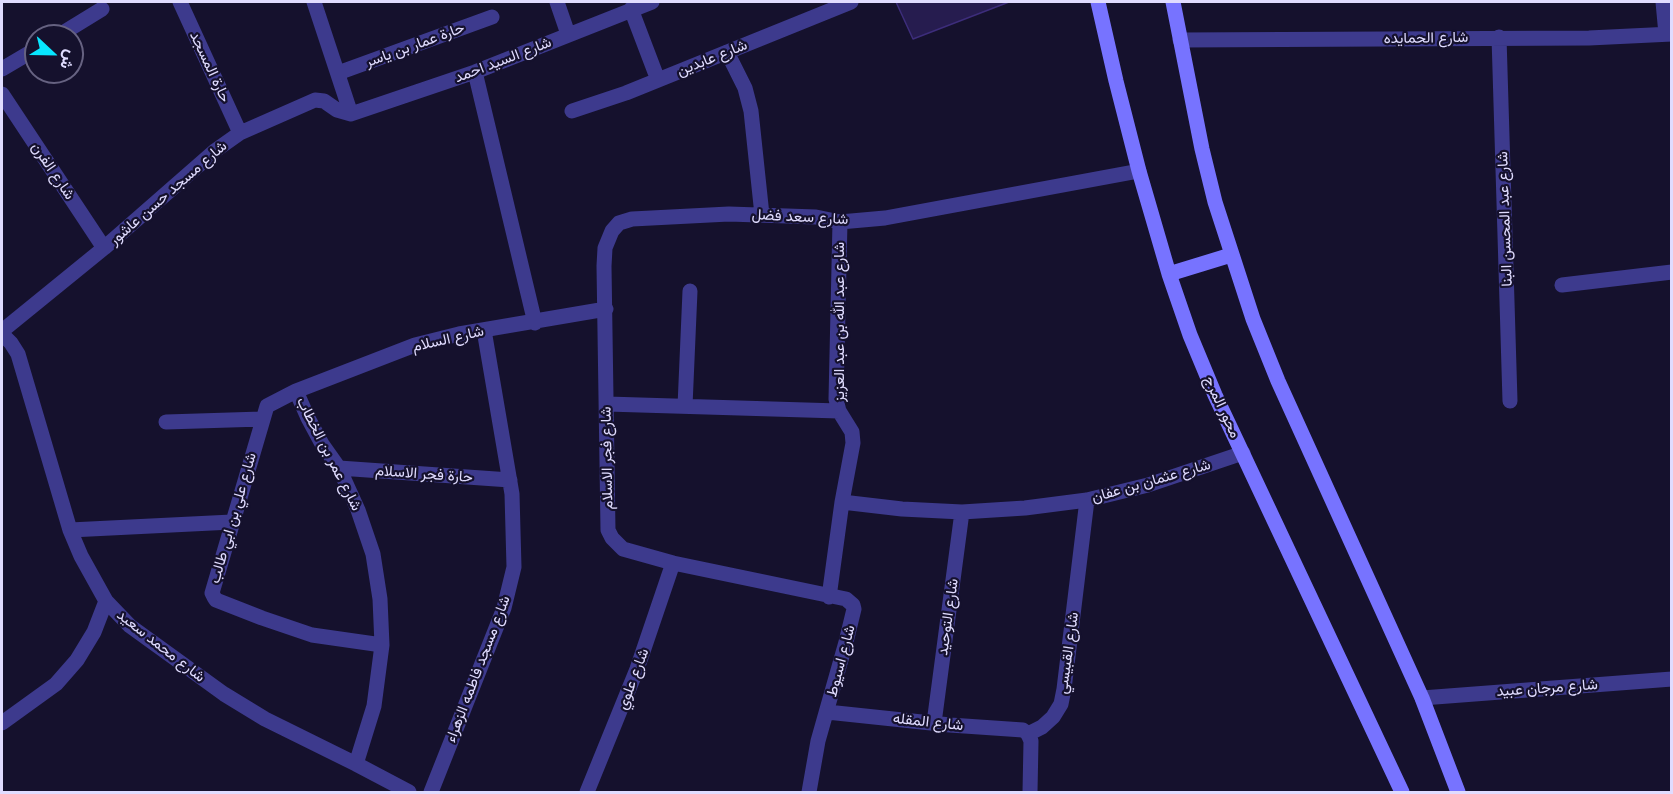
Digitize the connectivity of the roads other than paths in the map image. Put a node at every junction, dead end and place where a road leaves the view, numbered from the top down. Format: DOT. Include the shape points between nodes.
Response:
graph roads {
  1 [pos="180,2"];
  2 [pos="314,2"];
  3 [pos="557,2"];
  4 [pos="652,2"];
  5 [pos="851,2"];
  6 [pos="1098,2"];
  7 [pos="1173,2"];
  8 [pos="1663,2"];
  9 [pos="102,9"];
  10 [pos="631,9"];
  11 [pos="492,17"];
  12 [pos="77,24"];
  13 [pos="568,34"];
  14 [pos="1669,34"];
  15 [pos="1499,38"];
  16 [pos="1180,40"];
  17 [pos="727,52"];
  18 [pos="24,56"];
  19 [pos="2,69"];
  20 [pos="474,72"];
  21 [pos="338,73"];
  22 [pos="658,80"];
  23 [pos="2,94"];
  24 [pos="572,111"];
  25 [pos="351,114"];
  26 [pos="240,133"];
  27 [pos="1139,171"];
  28 [pos="762,215"];
  29 [pos="840,222"];
  30 [pos="104,248"];
  31 [pos="1231,255"];
  32 [pos="1671,272"];
  33 [pos="1169,274"];
  34 [pos="1563,285"];
  35 [pos="690,291"];
  36 [pos="606,309"];
  37 [pos="535,323"];
  38 [pos="484,330"];
  39 [pos="2,333"];
  40 [pos="296,391"];
  41 [pos="1510,401"];
  42 [pos="607,404"];
  43 [pos="685,406"];
  44 [pos="839,411"];
  45 [pos="262,419"];
  46 [pos="166,422"];
  47 [pos="1243,453"];
  48 [pos="339,468"];
  49 [pos="510,480"];
  50 [pos="1087,500"];
  51 [pos="842,502"];
  52 [pos="962,512"];
  53 [pos="232,522"];
  54 [pos="70,530"];
  55 [pos="673,563"];
  56 [pos="829,597"];
  57 [pos="105,602"];
  58 [pos="382,645"];
  59 [pos="1671,679"];
  60 [pos="1422,698"];
  61 [pos="827,712"];
  62 [pos="2,723"];
  63 [pos="934,723"];
  64 [pos="1028,734"];
  65 [pos="356,764"];
  66 [pos="409,792"];
  67 [pos="431,792"];
  68 [pos="587,792"];
  69 [pos="809,792"];
  70 [pos="1030,792"];
  71 [pos="1402,792"];
  72 [pos="1458,792"];
  1 -- 26 [label="street, حارة المسجد"];
  2 -- 21 [label="street"];
  3 -- 13 [label="street"];
  4 -- 10 [label="street, شارع السيد احمد"];
  5 -- 17 [label="street, شارع عابدين"];
  6 -- 27 [label="main road, محور المرج"];
  7 -- 16 [label="main road"];
  8 -- 14 [label="street"];
  9 -- 12 [label="street"];
  10 -- 13 [label="street, شارع السيد احمد"];
  10 -- 22 [label="street"];
  11 -- 21 [label="street, حارة عمار بن ياسر"];
  13 -- 20 [label="street, شارع السيد احمد"];
  14 -- 15 [label="street, شارع الحمايده"];
  15 -- 16 [label="street, شارع الحمايده"];
  15 -- 41 [label="street, شارع عبد المحسن البنا"];
  16 -- 31 [label="main road" via="1202,149"];
  17 -- 22 [label="street, شارع عابدين"];
  17 -- 28 [label="street" via="745,88 750,111"];
  18 -- 19 [label="street"];
  20 -- 25 [label="street, شارع السيد احمد"];
  20 -- 37 [label="street"];
  21 -- 25 [label="street"];
  22 -- 24 [label="street, شارع عابدين"];
  23 -- 30 [label="street, شارع الفرن"];
  25 -- 26 [label="street, شارع مسجد حسن عاشور" via="315,100"];
  26 -- 30 [label="street, شارع مسجد حسن عاشور"];
  27 -- 29 [label="street, شارع سعد فضل" via="885,218"];
  27 -- 33 [label="main road, محور المرج"];
  28 -- 29 [label="street, شارع سعد فضل"];
  28 -- 36 [label="street, شارع سعد فضل" via="632,219 620,223 605,248"];
  29 -- 44 [label="street, شارع عبد الله بن عبد العزيز" via="836,399"];
  30 -- 39 [label="street, شارع مسجد حسن عاشور"];
  31 -- 33 [label="main road"];
  31 -- 60 [label="main road" via="1278,381"];
  32 -- 34 [label="street"];
  33 -- 47 [label="main road, محور المرج" via="1190,335"];
  35 -- 43 [label="street"];
  36 -- 37 [label="street, شارع السلام"];
  36 -- 42 [label="street, شارع فجر الاسلام"];
  37 -- 38 [label="street, شارع السلام"];
  38 -- 40 [label="street, شارع السلام" via="415,345"];
  38 -- 49 [label="street, شارع مسجد فاطمه الزهراء"];
  39 -- 54 [label="street, شارع محمد سعيد" via="23,368"];
  40 -- 45 [label="street, شارع علي بن ابي طالب" via="267,406"];
  40 -- 48 [label="street, شارع عمر بن الخطاب" via="322,444"];
  42 -- 43 [label="street"];
  42 -- 55 [label="street, شارع فجر الاسلام" via="608,530 623,549"];
  43 -- 44 [label="street"];
  44 -- 51 [label="street, شارع عبد الله بن عبد العزيز" via="852,432 853,443"];
  45 -- 46 [label="street"];
  45 -- 53 [label="street, شارع علي بن ابي طالب"];
  47 -- 50 [label="street, شارع عثمان بن عفان"];
  47 -- 71 [label="main road, محور المرج"];
  48 -- 49 [label="street, حارة فجر الاسلام"];
  48 -- 58 [label="street, شارع عمر بن الخطاب" via="373,554"];
  49 -- 67 [label="street, شارع مسجد فاطمه الزهراء" via="514,567 504,608"];
  50 -- 52 [label="street, شارع عثمان بن عفان"];
  50 -- 64 [label="street, شارع القبيسي" via="1065,689 1053,717"];
  51 -- 52 [label="street, شارع عثمان بن عفان"];
  51 -- 56 [label="street, شارع عبد الله بن عبد العزيز"];
  52 -- 63 [label="street, شارع التوحيد"];
  53 -- 54 [label="street"];
  53 -- 58 [label="street, شارع علي بن ابي طالب" via="212,593 216,600 312,635"];
  54 -- 57 [label="street, شارع محمد سعيد"];
  55 -- 56 [label="street, شارع اسيوط"];
  55 -- 68 [label="street, شارع علوي" via="637,669"];
  56 -- 61 [label="street, شارع اسيوط" via="846,599 854,609"];
  57 -- 62 [label="street" via="94,632 77,660 56,684"];
  57 -- 65 [label="street, شارع محمد سعيد" via="130,626 224,694"];
  58 -- 65 [label="street, شارع عمر بن الخطاب" via="374,706"];
  59 -- 60 [label="street, شارع مرجان عبيد"];
  60 -- 72 [label="main road"];
  61 -- 63 [label="street, شارع المقله"];
  61 -- 69 [label="street, شارع اسيوط"];
  63 -- 64 [label="street, شارع المقله" via="1023,730"];
  64 -- 70 [label="street"];
  65 -- 66 [label="street, شارع محمد سعيد"];
}
